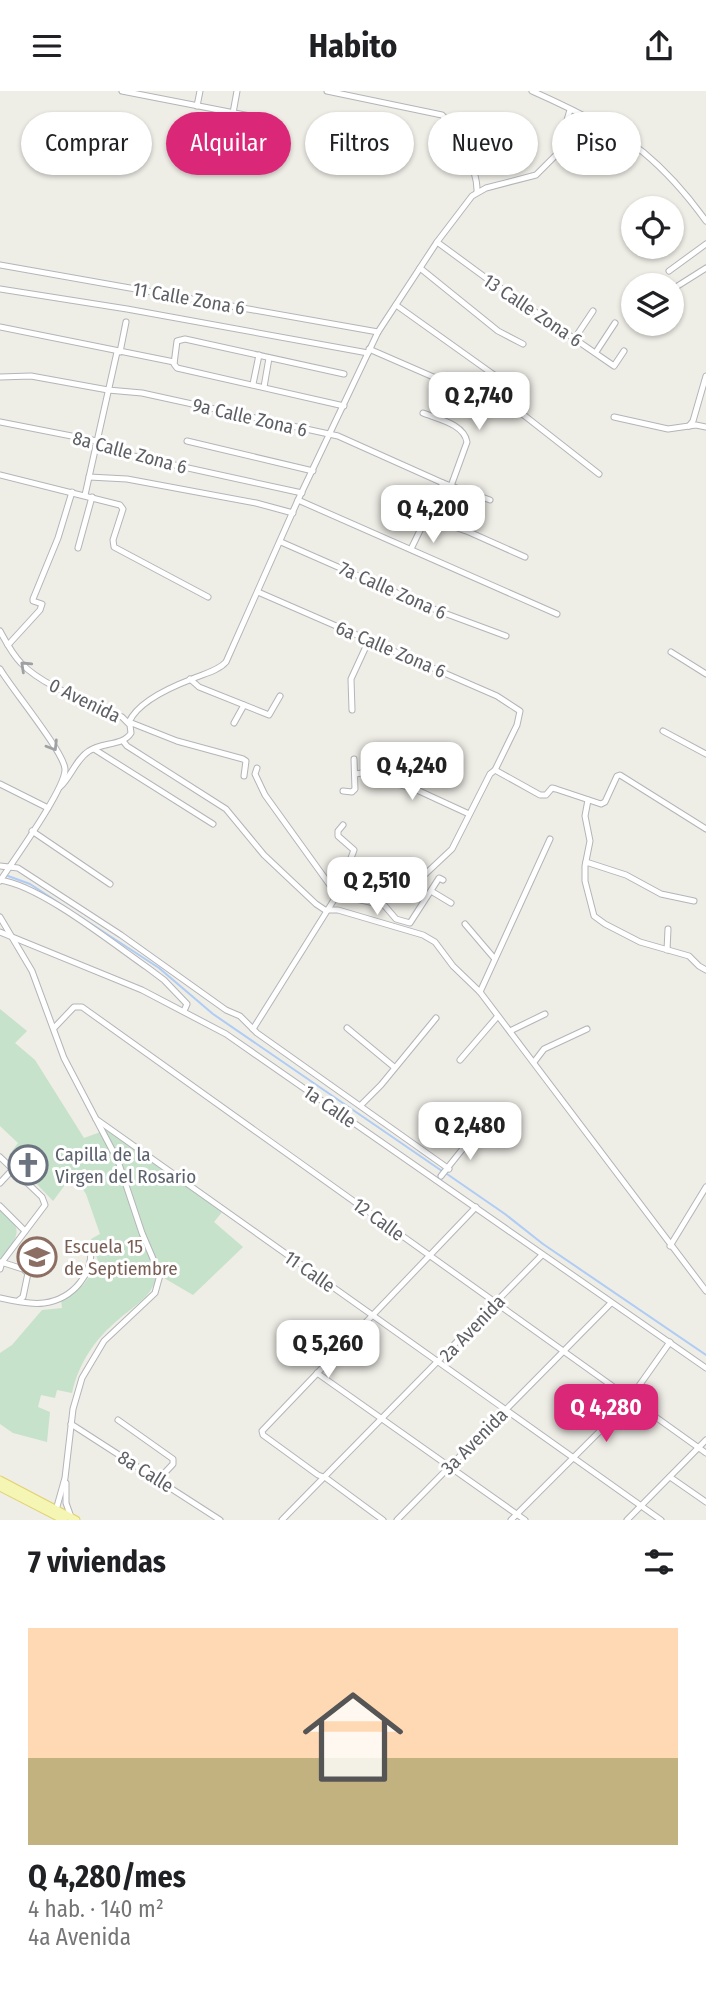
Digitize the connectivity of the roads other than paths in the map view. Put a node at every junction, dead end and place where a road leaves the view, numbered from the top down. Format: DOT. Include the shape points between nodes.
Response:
graph roads {
  1 [pos="125,91"];
  2 [pos="164,91"];
  3 [pos="200,91"];
  4 [pos="237,91"];
  5 [pos="327,91"];
  6 [pos="532,91"];
  7 [pos="552,91"];
  8 [pos="548,98"];
  9 [pos="162,99"];
  10 [pos="197,106"];
  11 [pos="570,110"];
  12 [pos="228,112"];
  13 [pos="233,112"];
  14 [pos="477,192"];
  15 [pos="706,221"];
  16 [pos="438,242"];
  17 [pos="706,244"];
  18 [pos="0,265"];
  19 [pos="420,268"];
  20 [pos="706,268"];
  21 [pos="669,271"];
  22 [pos="684,282"];
  23 [pos="0,289"];
  24 [pos="396,305"];
  25 [pos="593,311"];
  26 [pos="126,322"];
  27 [pos="615,323"];
  28 [pos="0,327"];
  29 [pos="379,332"];
  30 [pos="575,338"];
  31 [pos="523,344"];
  32 [pos="368,351"];
  33 [pos="624,351"];
  34 [pos="118,352"];
  35 [pos="596,352"];
  36 [pos="259,355"];
  37 [pos="269,358"];
  38 [pos="174,364"];
  39 [pos="344,374"];
  40 [pos="706,376"];
  41 [pos="0,377"];
  42 [pos="253,384"];
  43 [pos="454,386"];
  44 [pos="264,387"];
  45 [pos="108,390"];
  46 [pos="344,406"];
  47 [pos="423,413"];
  48 [pos="614,417"];
  49 [pos="0,422"];
  50 [pos="690,426"];
  51 [pos="706,427"];
  52 [pos="330,436"];
  53 [pos="97,441"];
  54 [pos="187,441"];
  55 [pos="313,471"];
  56 [pos="599,474"];
  57 [pos="0,475"];
  58 [pos="89,477"];
  59 [pos="443,483"];
  60 [pos="450,486"];
  61 [pos="72,492"];
  62 [pos="302,493"];
  63 [pos="85,495"];
  64 [pos="92,497"];
  65 [pos="298,500"];
  66 [pos="490,501"];
  67 [pos="293,513"];
  68 [pos="426,517"];
  69 [pos="281,542"];
  70 [pos="78,548"];
  71 [pos="411,549"];
  72 [pos="525,557"];
  73 [pos="258,592"];
  74 [pos="208,597"];
  75 [pos="557,614"];
  76 [pos="0,631"];
  77 [pos="506,636"];
  78 [pos="369,640"];
  79 [pos="8,645"];
  80 [pos="671,652"];
  81 [pos="0,669"];
  82 [pos="706,674"];
  83 [pos="190,680"];
  84 [pos="280,696"];
  85 [pos="244,705"];
  86 [pos="352,710"];
  87 [pos="129,722"];
  88 [pos="234,723"];
  89 [pos="663,731"];
  90 [pos="124,741"];
  91 [pos="94,748"];
  92 [pos="706,754"];
  93 [pos="354,759"];
  94 [pos="257,768"];
  95 [pos="495,770"];
  96 [pos="355,774"];
  97 [pos="244,776"];
  98 [pos="0,784"];
  99 [pos="60,787"];
  100 [pos="343,791"];
  101 [pos="589,800"];
  102 [pos="48,808"];
  103 [pos="469,814"];
  104 [pos="213,824"];
  105 [pos="343,825"];
  106 [pos="706,829"];
  107 [pos="32,831"];
  108 [pos="550,839"];
  109 [pos="586,862"];
  110 [pos="0,866"];
  111 [pos="8,869"];
  112 [pos="1,880"];
  113 [pos="419,880"];
  114 [pos="443,880"];
  115 [pos="110,884"];
  116 [pos="431,891"];
  117 [pos="337,895"];
  118 [pos="694,901"];
  119 [pos="451,903"];
  120 [pos="325,910"];
  121 [pos="0,917"];
  122 [pos="466,924"];
  123 [pos="668,929"];
  124 [pos="0,932"];
  125 [pos="10,936"];
  126 [pos="667,950"];
  127 [pos="494,958"];
  128 [pos="706,970"];
  129 [pos="480,992"];
  130 [pos="184,1011"];
  131 [pos="545,1014"];
  132 [pos="497,1017"];
  133 [pos="436,1018"];
  134 [pos="54,1028"];
  135 [pos="347,1028"];
  136 [pos="587,1028"];
  137 [pos="253,1029"];
  138 [pos="510,1031"];
  139 [pos="460,1060"];
  140 [pos="534,1062"];
  141 [pos="394,1067"];
  142 [pos="361,1105"];
  143 [pos="96,1119"];
  144 [pos="472,1136"];
  145 [pos="0,1157"];
  146 [pos="13,1169"];
  147 [pos="447,1170"];
  148 [pos="442,1177"];
  149 [pos="0,1183"];
  150 [pos="706,1187"];
  151 [pos="0,1206"];
  152 [pos="476,1207"];
  153 [pos="25,1231"];
  154 [pos="90,1245"];
  155 [pos="670,1246"];
  156 [pos="431,1255"];
  157 [pos="542,1255"];
  158 [pos="1,1264"];
  159 [pos="706,1291"];
  160 [pos="0,1298"];
  161 [pos="19,1300"];
  162 [pos="497,1302"];
  163 [pos="611,1303"];
  164 [pos="372,1314"];
  165 [pos="670,1342"];
  166 [pos="565,1351"];
  167 [pos="439,1361"];
  168 [pos="706,1368"];
  169 [pos="317,1373"];
  170 [pos="631,1399"];
  171 [pos="506,1410"];
  172 [pos="383,1419"];
  173 [pos="118,1420"];
  174 [pos="71,1424"];
  175 [pos="706,1440"];
  176 [pos="699,1447"];
  177 [pos="706,1453"];
  178 [pos="573,1458"];
  179 [pos="448,1468"];
  180 [pos="670,1476"];
  181 [pos="65,1478"];
  182 [pos="326,1478"];
  183 [pos="159,1479"];
  184 [pos="0,1481"];
  185 [pos="0,1487"];
  186 [pos="706,1502"];
  187 [pos="641,1506"];
  188 [pos="56,1510"];
  189 [pos="517,1514"];
  190 [pos="68,1519"];
  191 [pos="220,1520"];
  192 [pos="282,1520"];
  193 [pos="383,1520"];
  194 [pos="397,1520"];
  195 [pos="512,1520"];
  196 [pos="525,1520"];
  197 [pos="627,1520"];
  198 [pos="661,1520"];
  1 -- 9 [label="street"];
  2 -- 9 [label="street"];
  3 -- 10 [label="street"];
  4 -- 13 [label="street"];
  5 -- 14 [label="street" via="442,115 453,127 475,173"];
  6 -- 8 [label="street"];
  7 -- 8 [label="street"];
  8 -- 11 [label="street"];
  9 -- 10 [label="street"];
  10 -- 12 [label="street"];
  11 -- 14 [label="street" via="564,145 539,173"];
  11 -- 15 [label="street" via="642,152"];
  14 -- 16 [label="street"];
  16 -- 19 [label="street"];
  16 -- 30 [label="street, 13 Calle Zona 6"];
  17 -- 21 [label="street"];
  18 -- 29 [label="street, 11 Calle Zona 6"];
  19 -- 24 [label="street"];
  19 -- 31 [label="street" via="498,331"];
  20 -- 22 [label="street"];
  23 -- 32 [label="street"];
  24 -- 29 [label="street"];
  24 -- 56 [label="street" via="511,387 516,409"];
  25 -- 30 [label="street"];
  26 -- 34 [label="street"];
  27 -- 35 [label="street"];
  28 -- 34 [label="street"];
  29 -- 32 [label="street"];
  30 -- 35 [label="street, 13 Calle Zona 6"];
  32 -- 43 [label="street"];
  32 -- 46 [label="street"];
  33 -- 35 [label="street, 13 Calle Zona 6" via="614,366"];
  34 -- 38 [label="street"];
  34 -- 45 [label="street"];
  36 -- 37 [label="street"];
  36 -- 38 [label="street" via="183,339 177,341"];
  36 -- 42 [label="street"];
  37 -- 39 [label="street"];
  37 -- 44 [label="street"];
  38 -- 42 [label="street"];
  40 -- 50 [label="street"];
  41 -- 45 [label="street, 9a Calle Zona 6" via="37,377"];
  42 -- 44 [label="street"];
  44 -- 46 [label="street"];
  45 -- 52 [label="street, 9a Calle Zona 6" via="151,395"];
  45 -- 53 [label="street"];
  46 -- 52 [label="street"];
  47 -- 60 [label="street" via="458,428 466,437"];
  48 -- 50 [label="street" via="668,429"];
  49 -- 53 [label="street, 8a Calle Zona 6"];
  50 -- 51 [label="street"];
  52 -- 55 [label="street"];
  52 -- 59 [label="street, 9a Calle Zona 6"];
  53 -- 58 [label="street"];
  53 -- 62 [label="street, 8a Calle Zona 6" via="115,452"];
  54 -- 55 [label="street"];
  55 -- 62 [label="street"];
  57 -- 61 [label="street"];
  58 -- 63 [label="street"];
  58 -- 67 [label="street" via="127,479"];
  59 -- 60 [label="street, 9a Calle Zona 6"];
  59 -- 68 [label="street"];
  60 -- 66 [label="street, 9a Calle Zona 6"];
  61 -- 63 [label="street"];
  61 -- 79 [label="street" via="33,599 42,604 40,611"];
  62 -- 65 [label="street"];
  63 -- 64 [label="street"];
  64 -- 70 [label="street"];
  64 -- 74 [label="street" via="122,507 113,545 116,549"];
  65 -- 67 [label="street"];
  65 -- 71 [label="street"];
  67 -- 69 [label="street"];
  68 -- 71 [label="street"];
  68 -- 72 [label="street"];
  69 -- 73 [label="street"];
  69 -- 77 [label="street, 7a Calle Zona 6"];
  71 -- 75 [label="street"];
  73 -- 78 [label="street, 6a Calle Zona 6"];
  73 -- 83 [label="street" via="223,666"];
  76 -- 79 [label="street, 0 Avenida"];
  78 -- 86 [label="street" via="351,678"];
  78 -- 95 [label="street, 6a Calle Zona 6" via="497,696 521,712"];
  87 -- 79 [label="street, 0 Avenida, one-way" via="39,677"];
  80 -- 82 [label="street"];
  81 -- 99 [label="street, 0 Avenida, one-way" via="64,764"];
  83 -- 85 [label="street"];
  83 -- 87 [label="street" via="144,705"];
  84 -- 85 [label="street" via="268,715"];
  85 -- 88 [label="street"];
  87 -- 90 [label="street, 0 Avenida" via="131,733"];
  87 -- 97 [label="street" via="243,759"];
  89 -- 92 [label="street"];
  90 -- 91 [label="street, 0 Avenida"];
  90 -- 120 [label="street" via="226,809 264,855"];
  91 -- 99 [label="street, 0 Avenida"];
  91 -- 104 [label="street"];
  93 -- 96 [label="street"];
  94 -- 117 [label="street" via="255,774 265,795"];
  95 -- 101 [label="street" via="540,795 547,795 552,788"];
  95 -- 103 [label="street"];
  96 -- 100 [label="street" via="355,789"];
  96 -- 103 [label="street" via="417,789"];
  98 -- 102 [label="street"];
  99 -- 102 [label="street, 0 Avenida"];
  101 -- 106 [label="street" via="604,803 620,775"];
  101 -- 109 [label="street"];
  102 -- 107 [label="street, 0 Avenida"];
  103 -- 113 [label="street" via="450,851"];
  105 -- 117 [label="street" via="337,834 354,850"];
  107 -- 111 [label="street, 0 Avenida"];
  107 -- 115 [label="street"];
  108 -- 127 [label="street"];
  109 -- 118 [label="street" via="626,875 661,894"];
  109 -- 126 [label="street" via="586,891 597,918 640,942"];
  110 -- 111 [label="street"];
  111 -- 112 [label="street, 0 Avenida"];
  111 -- 137 [label="street" via="18,868 121,935"];
  112 -- 130 [label="street" via="38,894 148,968 187,1004"];
  114 -- 116 [label="street" via="439,878"];
  116 -- 117 [label="street" via="410,923 396,919 384,905"];
  116 -- 119 [label="street"];
  117 -- 120 [label="street"];
  120 -- 129 [label="street" via="343,911 428,937"];
  120 -- 137 [label="street"];
  121 -- 125 [label="street"];
  122 -- 127 [label="street"];
  123 -- 126 [label="street"];
  124 -- 125 [label="street, 1a Calle"];
  125 -- 130 [label="street, 1a Calle"];
  125 -- 134 [label="street" via="30,966"];
  126 -- 128 [label="street" via="690,956"];
  127 -- 129 [label="street"];
  129 -- 132 [label="street"];
  130 -- 152 [label="street, 1a Calle" via="247,1047"];
  131 -- 138 [label="street"];
  132 -- 138 [label="street"];
  132 -- 139 [label="street"];
  133 -- 141 [label="street"];
  134 -- 143 [label="street" via="67,1065"];
  134 -- 156 [label="street, 12 Calle" via="74,1007 82,1007"];
  135 -- 141 [label="street"];
  136 -- 140 [label="street" via="544,1049"];
  137 -- 142 [label="street"];
  138 -- 140 [label="street"];
  140 -- 155 [label="street"];
  141 -- 142 [label="street"];
  142 -- 147 [label="street"];
  143 -- 164 [label="street, 11 Calle"];
  143 -- 174 [label="street" via="121,1170 160,1281 151,1297 92,1357 78,1388"];
  144 -- 147 [label="street"];
  145 -- 146 [label="street"];
  146 -- 149 [label="street"];
  146 -- 153 [label="street" via="45,1205"];
  147 -- 148 [label="street"];
  150 -- 155 [label="street"];
  151 -- 153 [label="street"];
  152 -- 156 [label="street"];
  152 -- 157 [label="street, 1a Calle"];
  153 -- 158 [label="street"];
  154 -- 161 [label="street" via="88,1273 73,1289 48,1302"];
  155 -- 159 [label="street"];
  156 -- 162 [label="street, 12 Calle"];
  156 -- 164 [label="street"];
  157 -- 162 [label="street, 2a Avenida"];
  157 -- 163 [label="street, 1a Calle"];
  158 -- 161 [label="street" via="28,1273"];
  160 -- 161 [label="street"];
  162 -- 166 [label="street, 12 Calle"];
  162 -- 167 [label="street, 2a Avenida"];
  163 -- 165 [label="street, 1a Calle"];
  163 -- 166 [label="street, 3a Avenida"];
  164 -- 167 [label="street, 11 Calle"];
  164 -- 169 [label="street"];
  165 -- 168 [label="street, 1a Calle"];
  165 -- 170 [label="street"];
  166 -- 170 [label="street, 12 Calle"];
  166 -- 171 [label="street, 3a Avenida"];
  167 -- 171 [label="street, 11 Calle"];
  167 -- 172 [label="street, 2a Avenida"];
  169 -- 172 [label="street"];
  169 -- 182 [label="street" via="262,1432"];
  170 -- 176 [label="street, 12 Calle"];
  170 -- 178 [label="street"];
  171 -- 178 [label="street, 11 Calle"];
  171 -- 179 [label="street, 3a Avenida"];
  172 -- 179 [label="street"];
  172 -- 182 [label="street, 2a Avenida"];
  173 -- 183 [label="street" via="173,1459"];
  174 -- 181 [label="street"];
  174 -- 183 [label="street, 8a Calle"];
  175 -- 176 [label="street"];
  176 -- 177 [label="street, 12 Calle"];
  176 -- 180 [label="street"];
  178 -- 187 [label="street, 11 Calle"];
  178 -- 189 [label="street"];
  179 -- 189 [label="street"];
  179 -- 194 [label="street, 3a Avenida"];
  180 -- 186 [label="street"];
  180 -- 187 [label="street"];
  181 -- 188 [label="street"];
  181 -- 190 [label="street"];
  182 -- 192 [label="street, 2a Avenida"];
  182 -- 193 [label="street"];
  183 -- 191 [label="street, 8a Calle"];
  184 -- 188 [label="main road"];
  185 -- 190 [label="main road"];
  187 -- 197 [label="street"];
  187 -- 198 [label="street, 11 Calle"];
  188 -- 190 [label="main road"];
  189 -- 195 [label="street"];
  189 -- 196 [label="street"];
}
